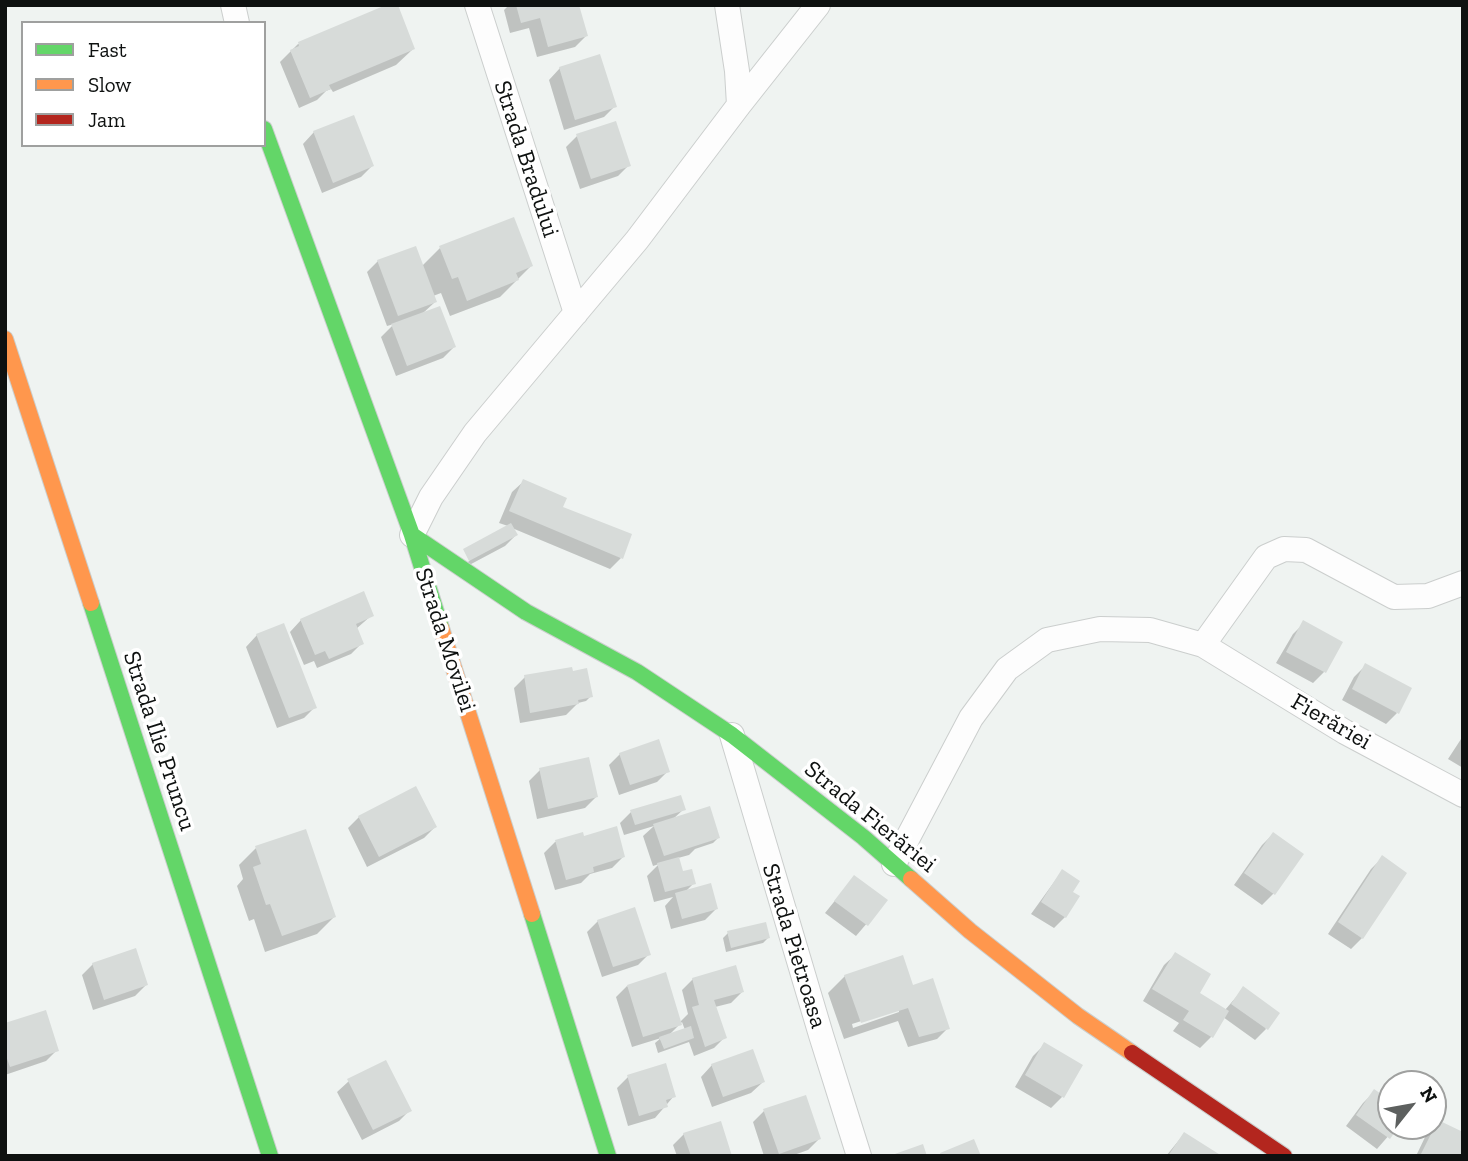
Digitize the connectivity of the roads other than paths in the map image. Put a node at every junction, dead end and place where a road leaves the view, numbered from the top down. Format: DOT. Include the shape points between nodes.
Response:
graph roads {
  1 [pos="477,5"];
  2 [pos="727,5"];
  3 [pos="818,5"];
  4 [pos="739,105"];
  5 [pos="266,134"];
  6 [pos="576,313"];
  7 [pos="5,339"];
  8 [pos="412,535"];
  9 [pos="1463,583"];
  10 [pos="1203,645"];
  11 [pos="732,735"];
  12 [pos="1463,795"];
  13 [pos="894,864"];
  14 [pos="271,1156"];
  15 [pos="608,1156"];
  16 [pos="859,1156"];
  17 [pos="1284,1156"];
  1 -- 6 [label="street, Strada Bradului"];
  2 -- 4 [label="street"];
  3 -- 4 [label="street"];
  4 -- 6 [label="street"];
  5 -- 8 [label="street, Strada Movilei"];
  6 -- 8 [label="street" via="475,433 430,497"];
  7 -- 14 [label="street, Strada Ilie Pruncu"];
  8 -- 11 [label="street, Strada Fierăriei" via="526,612 636,672"];
  8 -- 15 [label="street, Strada Movilei"];
  9 -- 10 [label="street" via="1428,596 1394,597 1306,550 1284,549 1266,557"];
  10 -- 12 [label="street, Fierăriei" via="1345,732"];
  10 -- 13 [label="street, Fierăriei" via="1150,630 1100,629 1047,640 1007,669 971,718"];
  11 -- 13 [label="street, Strada Fierăriei"];
  11 -- 16 [label="street, Strada Pietroasa"];
  13 -- 17 [label="street, Strada Fierăriei" via="1078,1016"];
}
